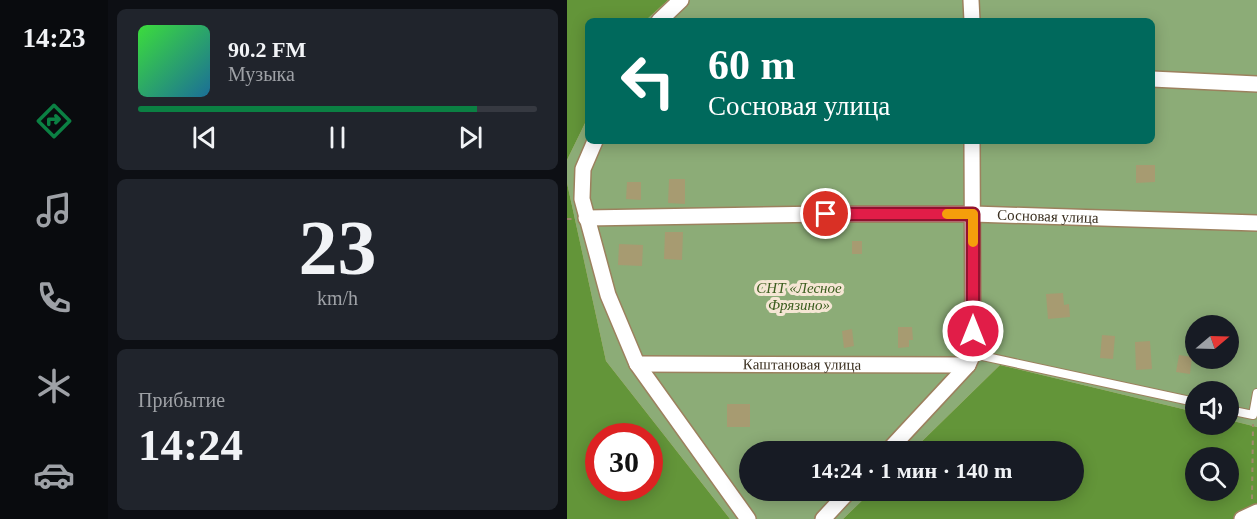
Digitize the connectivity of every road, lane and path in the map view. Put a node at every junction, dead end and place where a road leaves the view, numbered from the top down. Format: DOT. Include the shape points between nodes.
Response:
graph roads {
  1 [pos="681,0"];
  2 [pos="971,0"];
  3 [pos="662,18"];
  4 [pos="972,18"];
  5 [pos="1155,79"];
  6 [pos="1257,84"];
  7 [pos="594,144"];
  8 [pos="972,144"];
  9 [pos="973,214"];
  10 [pos="586,218"];
  11 [pos="1257,223"];
  12 [pos="970,360"];
  13 [pos="637,364"];
  14 [pos="1257,393"];
  15 [pos="1185,400"];
  16 [pos="1239,412"];
  17 [pos="1254,415"];
  18 [pos="897,441"];
  19 [pos="840,501"];
  20 [pos="1250,515"];
  21 [pos="748,519"];
  22 [pos="823,519"];
  1 -- 3 [label="street"];
  2 -- 4 [label="street"];
  5 -- 6 [label="street"];
  7 -- 10 [label="street" via="583,169"];
  8 -- 9 [label="street"];
  9 -- 10 [label="street, Сосновая улица"];
  9 -- 11 [label="street, Сосновая улица"];
  9 -- 12 [label="street"];
  10 -- 13 [label="street" via="607,296"];
  12 -- 13 [label="street, Каштановая улица"];
  12 -- 15 [label="lane"];
  12 -- 18 [label="street"];
  13 -- 21 [label="street"];
  14 -- 17 [label="lane"];
  16 -- 17 [label="lane"];
  17 -- 20 [label="path"];
  19 -- 22 [label="street"];
}
